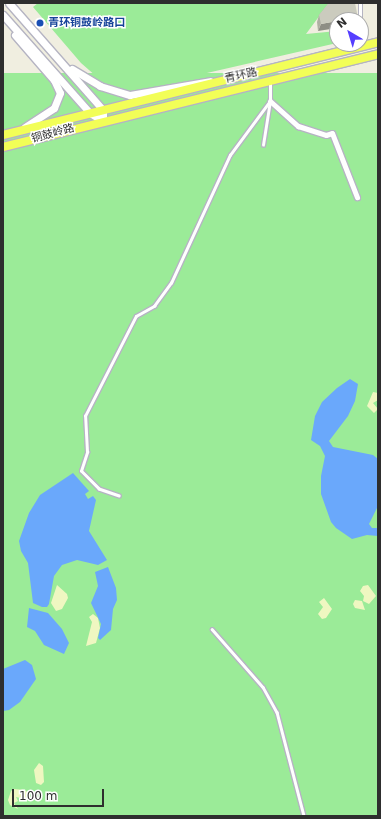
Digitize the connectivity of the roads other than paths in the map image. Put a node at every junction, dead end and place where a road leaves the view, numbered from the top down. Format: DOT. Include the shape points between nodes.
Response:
graph roads {
  1 [pos="9,3"];
  2 [pos="3,15"];
  3 [pos="3,18"];
  4 [pos="338,52"];
  5 [pos="378,54"];
  6 [pos="65,65"];
  7 [pos="224,80"];
  8 [pos="270,81"];
  9 [pos="270,101"];
  10 [pos="103,110"];
  11 [pos="90,113"];
  12 [pos="103,121"];
  13 [pos="14,132"];
  14 [pos="3,135"];
  15 [pos="263,146"];
  16 [pos="3,147"];
  17 [pos="357,197"];
  18 [pos="119,496"];
  19 [pos="212,629"];
  20 [pos="304,816"];
  1 -- 6 [label="main road"];
  2 -- 11 [label="main road"];
  3 -- 13 [label="main road" via="54,80 60,93 57,103 49,113"];
  4 -- 7 [label="main road, 青环路"];
  5 -- 8 [label="main road, 青环路"];
  6 -- 7 [label="main road" via="100,86 130,95 192,83"];
  6 -- 10 [label="main road"];
  7 -- 10 [label="main road, 青环路"];
  8 -- 9 [label="lane"];
  8 -- 12 [label="main road, 青环路"];
  9 -- 15 [label="lane"];
  9 -- 17 [label="street" via="298,126 326,135 332,133"];
  9 -- 18 [label="lane" via="230,155 171,283 154,306 136,316 84,416 87,452 81,471 99,489"];
  10 -- 11 [label="main road, 青环路"];
  10 -- 12 [label="main road"];
  11 -- 12 [label="main road"];
  11 -- 13 [label="main road, 铜鼓岭路"];
  12 -- 16 [label="main road, 铜鼓岭路"];
  13 -- 14 [label="main road, 铜鼓岭路"];
  19 -- 20 [label="lane" via="263,687 277,712"];
}
